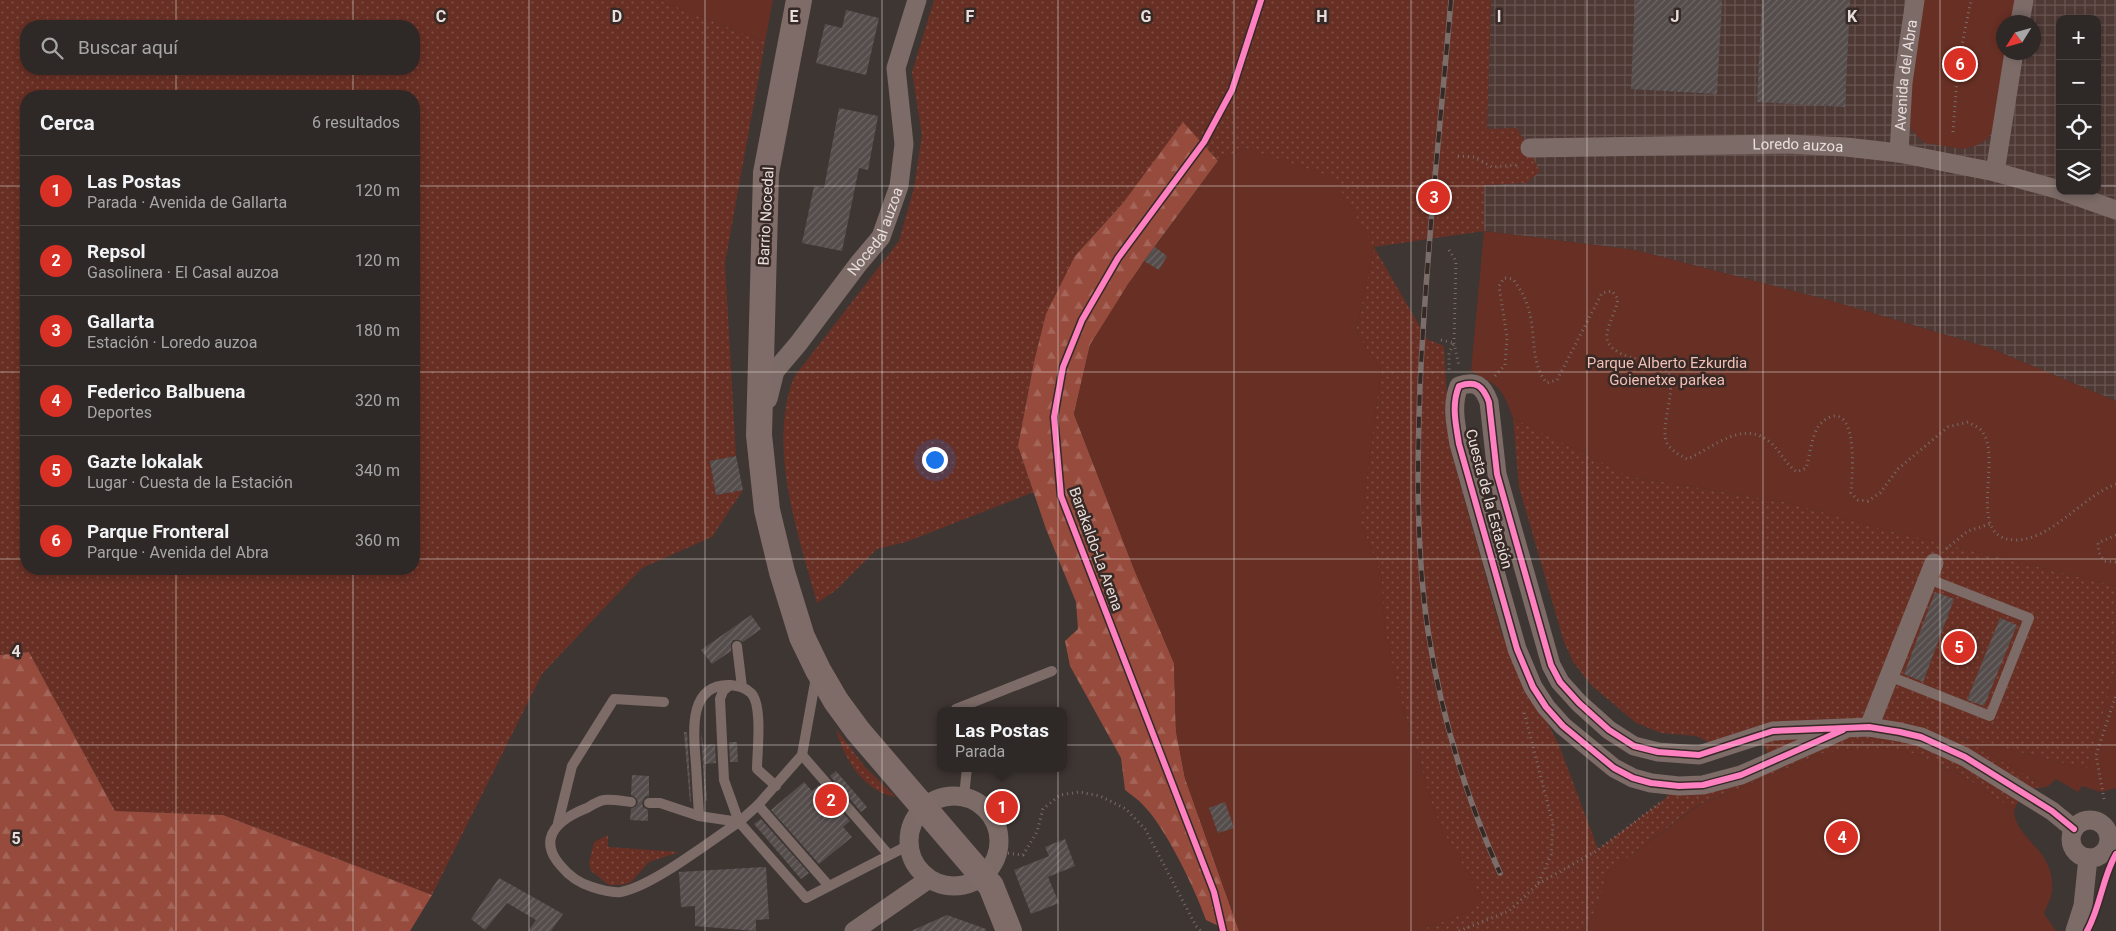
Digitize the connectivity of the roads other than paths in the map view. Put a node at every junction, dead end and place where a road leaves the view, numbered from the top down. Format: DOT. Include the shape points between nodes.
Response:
graph roads {
  1 [pos="799,0"];
  2 [pos="917,0"];
  3 [pos="1915,0"];
  4 [pos="2024,0"];
  5 [pos="2021,15"];
  6 [pos="2013,60"];
  7 [pos="1530,148"];
  8 [pos="1900,153"];
  9 [pos="1995,172"];
  10 [pos="2056,190"];
  11 [pos="2073,195"];
  12 [pos="2116,210"];
  13 [pos="759,435"];
  14 [pos="1931,571"];
  15 [pos="737,646"];
  16 [pos="818,670"];
  17 [pos="1052,672"];
  18 [pos="1890,676"];
  19 [pos="730,685"];
  20 [pos="742,687"];
  21 [pos="664,702"];
  22 [pos="961,707"];
  23 [pos="1869,727"];
  24 [pos="1843,730"];
  25 [pos="802,755"];
  26 [pos="967,772"];
  27 [pos="776,786"];
  28 [pos="964,796"];
  29 [pos="631,802"];
  30 [pos="649,803"];
  31 [pos="758,805"];
  32 [pos="923,808"];
  33 [pos="699,816"];
  34 [pos="739,822"];
  35 [pos="558,823"];
  36 [pos="2111,826"];
  37 [pos="2074,828"];
  38 [pos="909,845"];
  39 [pos="889,855"];
  40 [pos="2088,858"];
  41 [pos="983,877"];
  42 [pos="929,879"];
  43 [pos="830,886"];
  44 [pos="1006,927"];
  45 [pos="854,931"];
  46 [pos="2075,931"];
  1 -- 13 [label="street, Barrio Nocedal" via="766,173"];
  2 -- 13 [label="street, Nocedal auzoa" via="896,68 904,144 899,186 881,238 775,371"];
  3 -- 8 [label="street, Avenida del Abra" via="1903,83"];
  4 -- 5 [label="street"];
  6 -- 9 [label="street"];
  7 -- 8 [label="street, Loredo auzoa" via="1788,144"];
  8 -- 9 [label="street, Loredo auzoa"];
  9 -- 10 [label="street, Loredo auzoa"];
  11 -- 12 [label="street, Loredo auzoa"];
  13 -- 16 [label="street, Barrio Nocedal" via="767,510 782,572 802,637"];
  14 -- 18 [label="street"];
  14 -- 18 [label="lane" via="2029,618 1990,716"];
  15 -- 20 [label="lane"];
  16 -- 25 [label="lane"];
  16 -- 32 [label="street, Barrio Nocedal" via="858,731"];
  17 -- 22 [label="lane"];
  18 -- 23 [label="street"];
  19 -- 20 [label="lane"];
  19 -- 33 [label="lane" via="718,684 709,690 701,699 696,713"];
  19 -- 34 [label="lane" via="722,691 720,699 724,780"];
  20 -- 27 [label="lane" via="752,694 758,706 757,769"];
  21 -- 35 [label="lane" via="614,699 572,766"];
  23 -- 24 [label="street, Cuesta de la Estación"];
  23 -- 37 [label="street, Cuesta de la Estación" via="1921,737 1943,746 2052,811"];
  24 -- 24 [label="street, Cuesta de la Estación" via="1773,731 1700,755 1658,752 1634,746 1609,730 1560,682 1551,665 1497,474 1489,402 1477,385 1459,386 1454,410 1459,444 1517,649 1533,687 1563,726 1614,768 1633,778 1668,785 1722,782"];
  25 -- 27 [label="lane"];
  25 -- 39 [label="lane"];
  26 -- 28 [label="lane"];
  27 -- 31 [label="lane"];
  28 -- 32 [label="street" via="938,799"];
  28 -- 41 [label="street" via="988,811 1000,838 993,866"];
  29 -- 35 [label="lane" via="604,800"];
  30 -- 33 [label="lane" via="660,803"];
  31 -- 34 [label="lane"];
  31 -- 43 [label="lane"];
  32 -- 38 [label="street" via="914,819"];
  32 -- 41 [label="street, Barrio Nocedal"];
  33 -- 34 [label="lane"];
  34 -- 35 [label="lane" via="661,874 614,892 583,885 556,862 551,848 552,834"];
  34 -- 43 [label="lane" via="806,898"];
  36 -- 37 [label="street" via="2090,820"];
  36 -- 40 [label="street" via="2107,846 2099,855"];
  37 -- 40 [label="street" via="2073,847"];
  38 -- 39 [label="lane"];
  38 -- 42 [label="street" via="919,870"];
  39 -- 43 [label="lane"];
  40 -- 46 [label="street" via="2083,906"];
  41 -- 42 [label="street" via="956,887"];
  41 -- 44 [label="street, Barrio Nocedal" via="994,893"];
  42 -- 45 [label="street"];
}
